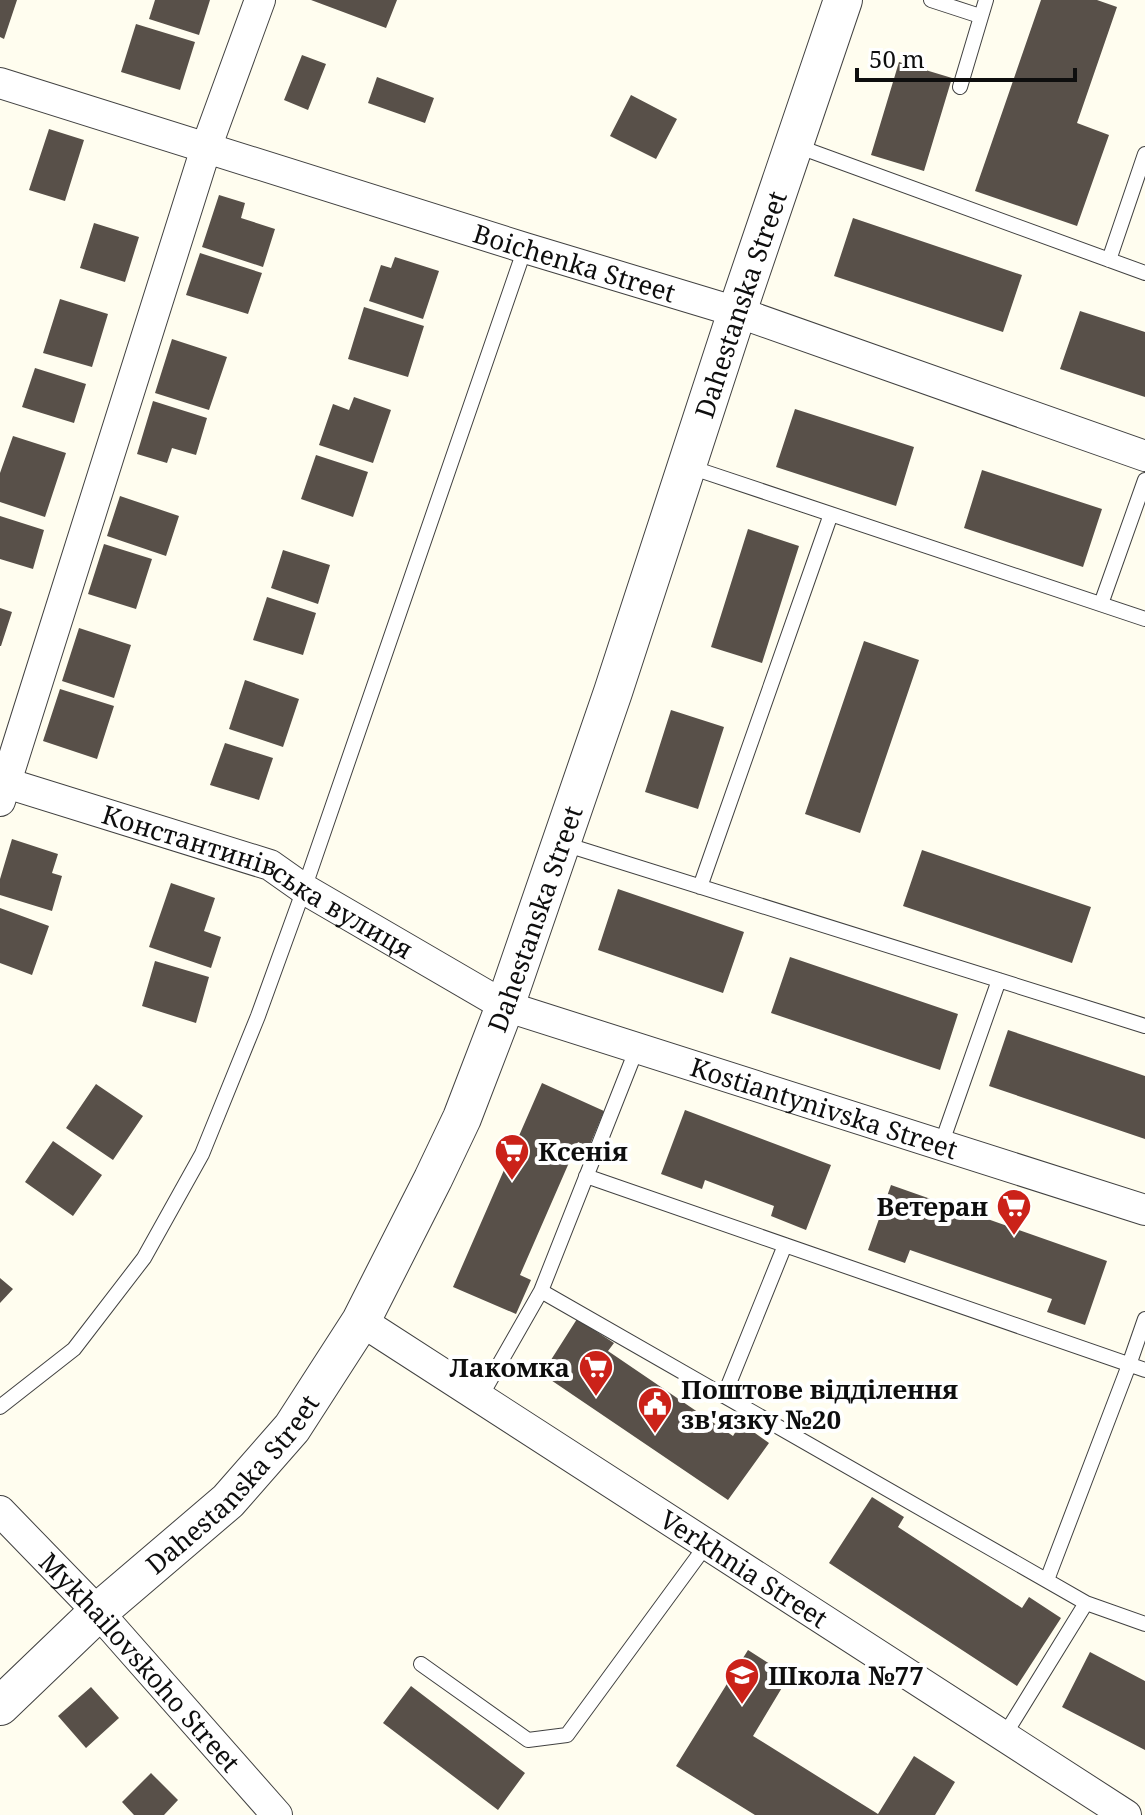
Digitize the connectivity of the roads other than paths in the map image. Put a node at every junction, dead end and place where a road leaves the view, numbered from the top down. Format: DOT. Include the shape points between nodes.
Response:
graph roads {
  1 [pos="260,0"];
  2 [pos="843,0"];
  3 [pos="931,0"];
  4 [pos="986,0"];
  5 [pos="980,16"];
  6 [pos="0,83"];
  7 [pos="960,87"];
  8 [pos="794,145"];
  9 [pos="206,148"];
  10 [pos="1145,154"];
  11 [pos="1141,180"];
  12 [pos="525,248"];
  13 [pos="1109,260"];
  14 [pos="1145,273"];
  15 [pos="737,312"];
  16 [pos="1145,456"];
  17 [pos="687,466"];
  18 [pos="1145,480"];
  19 [pos="831,514"];
  20 [pos="1101,604"];
  21 [pos="1145,619"];
  22 [pos="2,788"];
  23 [pos="561,843"];
  24 [pos="700,887"];
  25 [pos="304,889"];
  26 [pos="999,980"];
  27 [pos="505,1006"];
  28 [pos="1145,1026"];
  29 [pos="637,1048"];
  30 [pos="941,1145"];
  31 [pos="586,1176"];
  32 [pos="1145,1210"];
  33 [pos="785,1245"];
  34 [pos="541,1291"];
  35 [pos="1145,1319"];
  36 [pos="361,1321"];
  37 [pos="1129,1365"];
  38 [pos="1145,1370"];
  39 [pos="724,1396"];
  40 [pos="480,1398"];
  41 [pos="0,1407"];
  42 [pos="0,1511"];
  43 [pos="707,1544"];
  44 [pos="1047,1580"];
  45 [pos="1086,1603"];
  46 [pos="98,1612"];
  47 [pos="1145,1624"];
  48 [pos="421,1664"];
  49 [pos="0,1706"];
  50 [pos="1004,1736"];
  51 [pos="277,1815"];
  52 [pos="1126,1815"];
  1 -- 9 [label="street"];
  2 -- 8 [label="street, Dahestanska Street"];
  3 -- 5 [label="lane"];
  4 -- 5 [label="lane"];
  5 -- 7 [label="lane"];
  6 -- 9 [label="street, Boichenka Street"];
  8 -- 13 [label="lane"];
  8 -- 15 [label="street, Dahestanska Street"];
  9 -- 12 [label="street, Boichenka Street"];
  9 -- 22 [label="street"];
  10 -- 11 [label="lane"];
  11 -- 13 [label="lane"];
  12 -- 15 [label="street, Boichenka Street"];
  12 -- 25 [label="lane"];
  13 -- 14 [label="lane"];
  15 -- 16 [label="street, Boichenka Street"];
  15 -- 17 [label="street, Dahestanska Street"];
  17 -- 19 [label="lane"];
  17 -- 23 [label="street, Dahestanska Street"];
  18 -- 20 [label="lane"];
  19 -- 20 [label="lane"];
  19 -- 24 [label="lane"];
  20 -- 21 [label="lane"];
  22 -- 25 [label="street, Константинівська вулиця" via="270,865"];
  23 -- 24 [label="lane"];
  23 -- 27 [label="street, Dahestanska Street"];
  24 -- 26 [label="lane"];
  25 -- 27 [label="street, Константинівська вулиця"];
  25 -- 41 [label="lane" via="202,1154 144,1258 74,1349"];
  26 -- 28 [label="lane"];
  26 -- 30 [label="lane"];
  27 -- 29 [label="street, Kostiantynivska Street"];
  27 -- 36 [label="street, Dahestanska Street" via="462,1118"];
  29 -- 30 [label="street, Kostiantynivska Street"];
  29 -- 31 [label="lane"];
  30 -- 32 [label="street, Kostiantynivska Street"];
  31 -- 33 [label="lane"];
  31 -- 34 [label="lane"];
  33 -- 37 [label="lane"];
  33 -- 39 [label="lane"];
  34 -- 39 [label="lane"];
  34 -- 40 [label="lane"];
  35 -- 37 [label="lane"];
  36 -- 40 [label="street, Verkhnia Street"];
  36 -- 46 [label="street, Dahestanska Street" via="292,1428 228,1501"];
  37 -- 38 [label="lane"];
  37 -- 44 [label="lane"];
  39 -- 44 [label="lane"];
  40 -- 43 [label="street, Verkhnia Street"];
  42 -- 46 [label="street, Mykhailovskoho Street"];
  43 -- 48 [label="lane" via="567,1735 528,1740"];
  43 -- 50 [label="street, Verkhnia Street"];
  44 -- 45 [label="lane"];
  45 -- 47 [label="lane"];
  45 -- 50 [label="lane"];
  46 -- 49 [label="street, Dahestanska Street"];
  46 -- 51 [label="street, Mykhailovskoho Street"];
  50 -- 52 [label="street, Verkhnia Street"];
}
